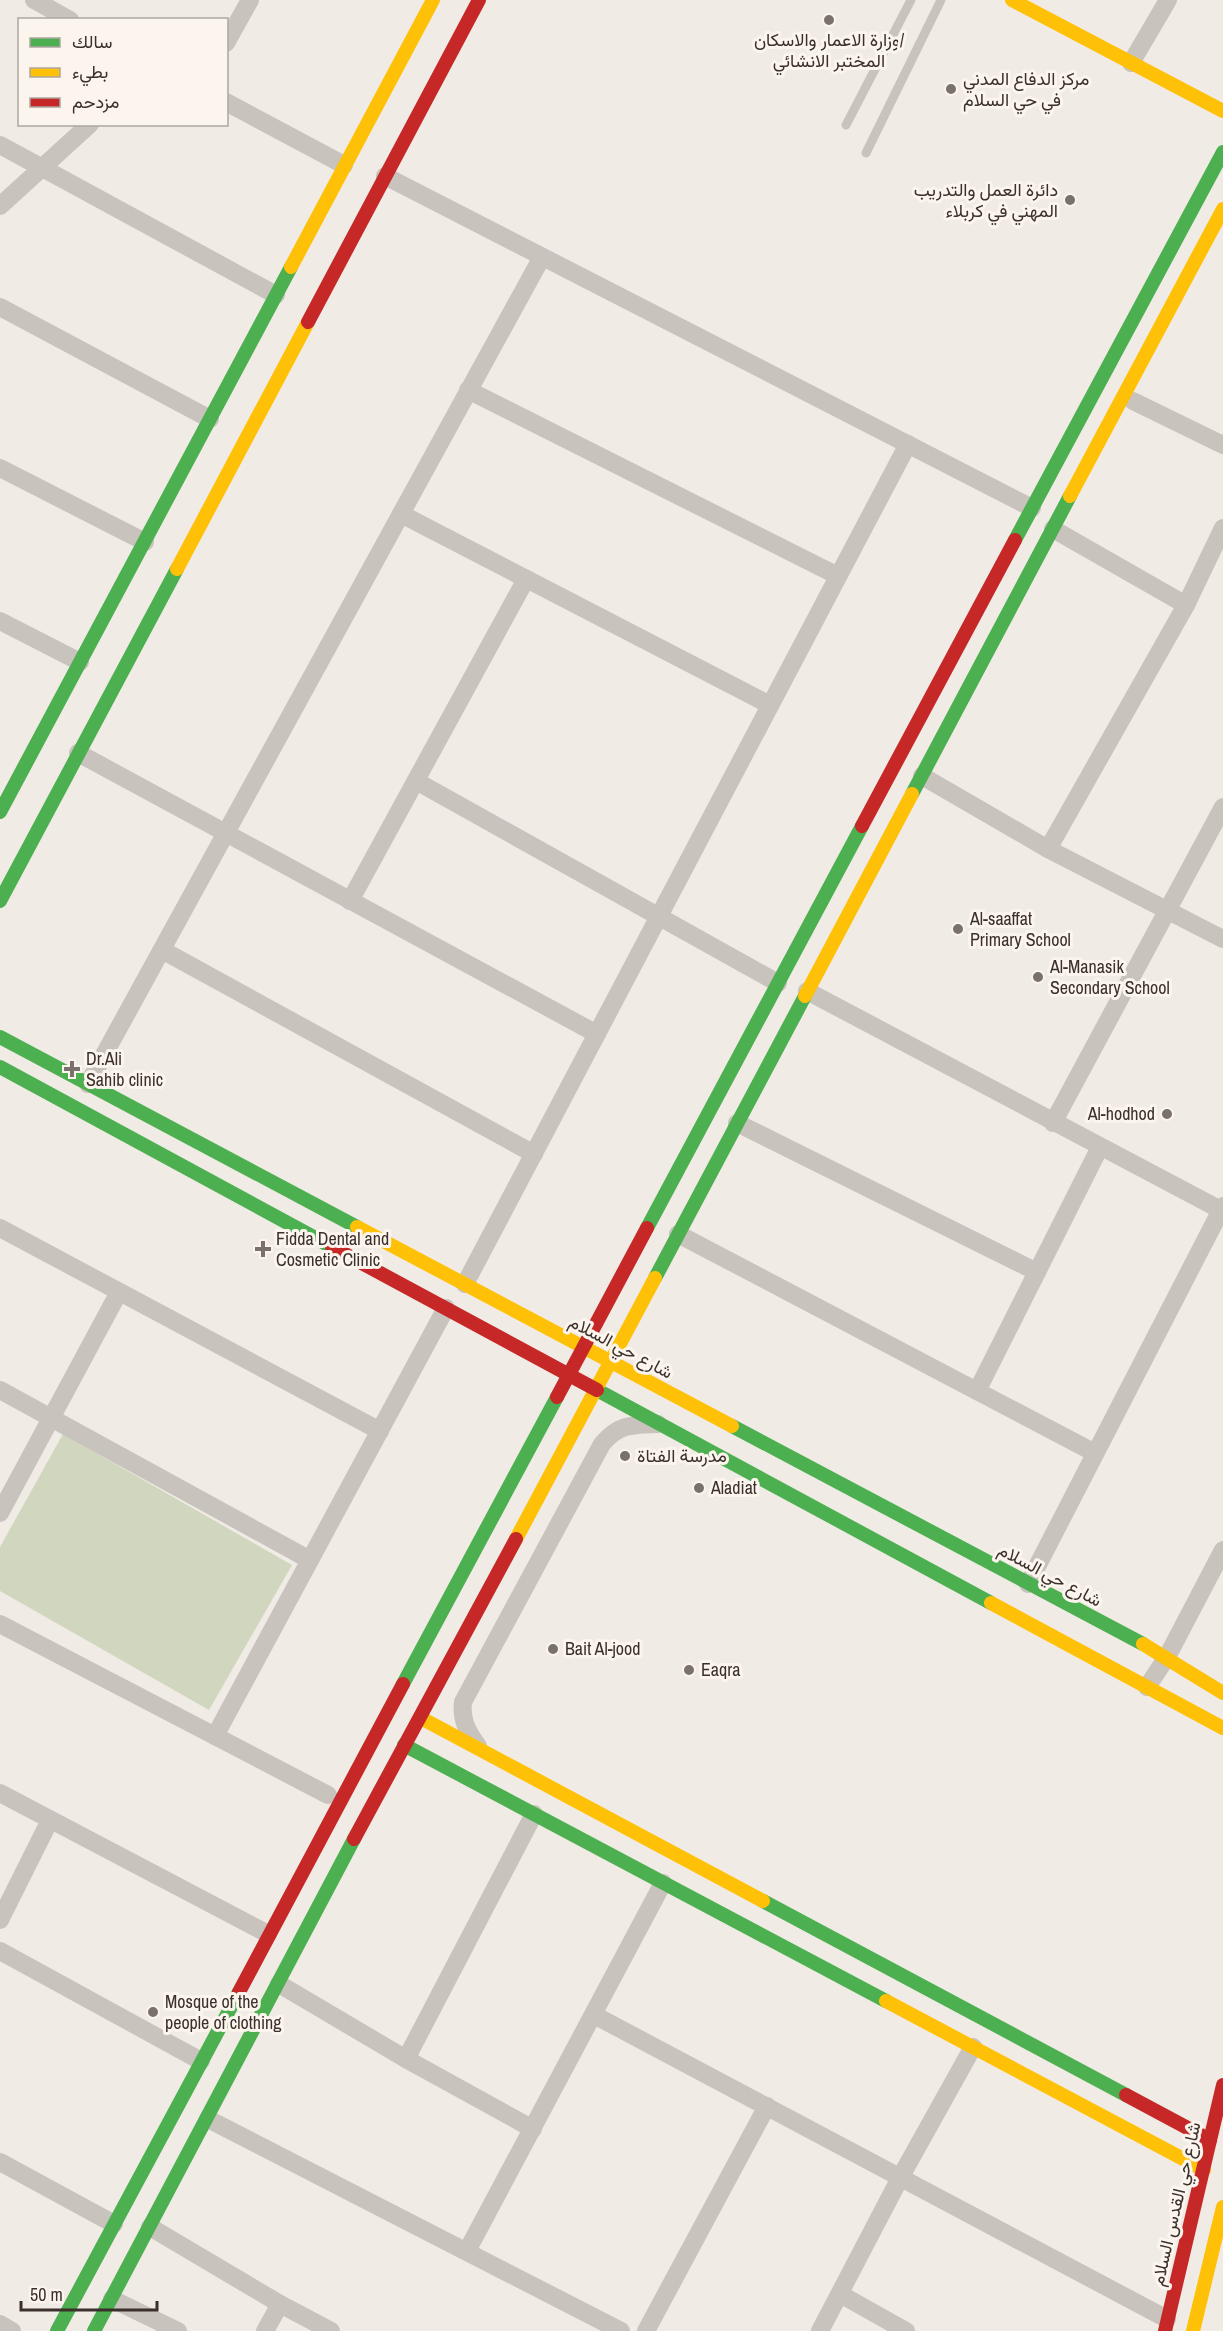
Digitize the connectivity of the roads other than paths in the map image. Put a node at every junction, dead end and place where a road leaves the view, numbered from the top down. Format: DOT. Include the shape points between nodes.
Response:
graph roads {
  1 [pos="34,0"];
  2 [pos="250,0"];
  3 [pos="433,0"];
  4 [pos="479,0"];
  5 [pos="911,0"];
  6 [pos="941,0"];
  7 [pos="1012,0"];
  8 [pos="1168,0"];
  9 [pos="66,18"];
  10 [pos="228,39"];
  11 [pos="1131,63"];
  12 [pos="228,103"];
  13 [pos="1223,111"];
  14 [pos="846,125"];
  15 [pos="88,126"];
  16 [pos="0,145"];
  17 [pos="1223,152"];
  18 [pos="866,153"];
  19 [pos="344,165"];
  20 [pos="42,167"];
  21 [pos="386,176"];
  22 [pos="0,206"];
  23 [pos="1223,209"];
  24 [pos="542,257"];
  25 [pos="276,295"];
  26 [pos="0,307"];
  27 [pos="468,390"];
  28 [pos="1133,401"];
  29 [pos="210,419"];
  30 [pos="908,444"];
  31 [pos="1223,445"];
  32 [pos="0,468"];
  33 [pos="1032,508"];
  34 [pos="401,514"];
  35 [pos="1223,528"];
  36 [pos="1053,529"];
  37 [pos="145,542"];
  38 [pos="838,576"];
  39 [pos="526,579"];
  40 [pos="113,601"];
  41 [pos="1185,605"];
  42 [pos="119,615"];
  43 [pos="0,621"];
  44 [pos="132,624"];
  45 [pos="147,625"];
  46 [pos="966,631"];
  47 [pos="990,647"];
  48 [pos="100,652"];
  49 [pos="953,655"];
  50 [pos="82,657"];
  51 [pos="113,661"];
  52 [pos="977,671"];
  53 [pos="120,675"];
  54 [pos="770,705"];
  55 [pos="78,753"];
  56 [pos="922,776"];
  57 [pos="416,781"];
  58 [pos="1223,807"];
  59 [pos="0,812"];
  60 [pos="226,833"];
  61 [pos="1048,849"];
  62 [pos="0,901"];
  63 [pos="350,901"];
  64 [pos="1168,910"];
  65 [pos="658,918"];
  66 [pos="1223,939"];
  67 [pos="162,950"];
  68 [pos="777,983"];
  69 [pos="807,991"];
  70 [pos="597,1034"];
  71 [pos="0,1037"];
  72 [pos="27,1052"];
  73 [pos="6,1071"];
  74 [pos="88,1084"];
  75 [pos="737,1123"];
  76 [pos="1053,1123"];
  77 [pos="1100,1147"];
  78 [pos="534,1154"];
  79 [pos="1222,1208"];
  80 [pos="0,1228"];
  81 [pos="678,1234"];
  82 [pos="1037,1272"];
  83 [pos="465,1284"];
  84 [pos="119,1292"];
  85 [pos="446,1308"];
  86 [pos="534,1321"];
  87 [pos="593,1328"];
  88 [pos="622,1339"];
  89 [pos="518,1347"];
  90 [pos="583,1347"];
  91 [pos="610,1362"];
  92 [pos="568,1374"];
  93 [pos="596,1389"];
  94 [pos="0,1390"];
  95 [pos="977,1391"];
  96 [pos="555,1399"];
  97 [pos="51,1418"];
  98 [pos="580,1418"];
  99 [pos="660,1424"];
  100 [pos="380,1431"];
  101 [pos="1095,1453"];
  102 [pos="0,1513"];
  103 [pos="1223,1550"];
  104 [pos="310,1560"];
  105 [pos="1028,1584"];
  106 [pos="0,1624"];
  107 [pos="1167,1657"];
  108 [pos="1148,1687"];
  109 [pos="1223,1693"];
  110 [pos="421,1718"];
  111 [pos="1223,1728"];
  112 [pos="215,1736"];
  113 [pos="404,1745"];
  114 [pos="480,1750"];
  115 [pos="0,1793"];
  116 [pos="328,1795"];
  117 [pos="534,1814"];
  118 [pos="50,1820"];
  119 [pos="615,1822"];
  120 [pos="652,1842"];
  121 [pos="603,1851"];
  122 [pos="634,1867"];
  123 [pos="663,1883"];
  124 [pos="0,1920"];
  125 [pos="268,1934"];
  126 [pos="0,1952"];
  127 [pos="279,1984"];
  128 [pos="594,2015"];
  129 [pos="973,2047"];
  130 [pos="406,2059"];
  131 [pos="201,2061"];
  132 [pos="1223,2085"];
  133 [pos="767,2106"];
  134 [pos="208,2119"];
  135 [pos="1185,2127"];
  136 [pos="533,2129"];
  137 [pos="1210,2140"];
  138 [pos="1173,2153"];
  139 [pos="0,2162"];
  140 [pos="1204,2170"];
  141 [pos="900,2178"];
  142 [pos="1223,2207"];
  143 [pos="114,2224"];
  144 [pos="150,2226"];
  145 [pos="467,2251"];
  146 [pos="840,2294"];
  147 [pos="112,2299"];
  148 [pos="280,2304"];
  149 [pos="0,2324"];
  150 [pos="1166,2325"];
  151 [pos="12,2331"];
  152 [pos="57,2331"];
  153 [pos="94,2331"];
  154 [pos="178,2331"];
  155 [pos="265,2331"];
  156 [pos="331,2331"];
  157 [pos="621,2331"];
  158 [pos="646,2331"];
  159 [pos="820,2331"];
  160 [pos="906,2331"];
  161 [pos="1193,2331"];
  1 -- 9 [label="street"];
  2 -- 10 [label="street"];
  3 -- 19 [label="street"];
  4 -- 21 [label="street"];
  5 -- 14 [label="lane"];
  6 -- 18 [label="lane"];
  7 -- 11 [label="street"];
  8 -- 11 [label="street"];
  11 -- 13 [label="street"];
  12 -- 19 [label="street"];
  15 -- 20 [label="street"];
  16 -- 20 [label="street"];
  17 -- 33 [label="street"];
  19 -- 25 [label="street"];
  20 -- 22 [label="street"];
  20 -- 25 [label="street"];
  21 -- 24 [label="street"];
  21 -- 45 [label="street"];
  23 -- 36 [label="street"];
  24 -- 27 [label="street"];
  24 -- 30 [label="street"];
  25 -- 29 [label="street"];
  26 -- 29 [label="street"];
  27 -- 34 [label="street"];
  27 -- 38 [label="street"];
  28 -- 31 [label="street"];
  29 -- 37 [label="street"];
  30 -- 33 [label="street"];
  30 -- 38 [label="street"];
  32 -- 37 [label="street"];
  33 -- 46 [label="street"];
  34 -- 39 [label="street"];
  34 -- 60 [label="street"];
  35 -- 41 [label="street"];
  36 -- 41 [label="street"];
  36 -- 47 [label="street"];
  37 -- 40 [label="street"];
  38 -- 54 [label="street"];
  39 -- 54 [label="street"];
  39 -- 57 [label="street"];
  40 -- 42 [label="street"];
  40 -- 50 [label="street"];
  41 -- 61 [label="street"];
  43 -- 50 [label="street"];
  44 -- 45 [label="street"];
  45 -- 53 [label="street"];
  46 -- 47 [label="street" via="967,642 975,649"];
  46 -- 49 [label="street"];
  47 -- 52 [label="street"];
  48 -- 50 [label="street"];
  49 -- 52 [label="street" via="969,653 976,661"];
  49 -- 68 [label="street"];
  50 -- 59 [label="street"];
  51 -- 53 [label="street"];
  52 -- 56 [label="street"];
  53 -- 55 [label="street"];
  54 -- 65 [label="street"];
  55 -- 60 [label="street"];
  55 -- 62 [label="street"];
  56 -- 61 [label="street"];
  56 -- 69 [label="street"];
  57 -- 63 [label="street"];
  57 -- 65 [label="street"];
  58 -- 64 [label="street"];
  60 -- 63 [label="street"];
  60 -- 67 [label="street"];
  61 -- 64 [label="street"];
  63 -- 70 [label="street"];
  64 -- 66 [label="street"];
  64 -- 76 [label="street"];
  65 -- 68 [label="street"];
  65 -- 70 [label="street"];
  67 -- 74 [label="street"];
  67 -- 78 [label="street"];
  68 -- 87 [label="street"];
  69 -- 75 [label="street"];
  69 -- 76 [label="street"];
  70 -- 78 [label="street"];
  71 -- 72 [label="street, شارع حي السلام"];
  72 -- 73 [label="street"];
  72 -- 74 [label="street, شارع حي السلام"];
  73 -- 85 [label="street"];
  74 -- 83 [label="street, شارع حي السلام"];
  75 -- 81 [label="street"];
  75 -- 82 [label="street"];
  76 -- 77 [label="street"];
  77 -- 79 [label="street"];
  77 -- 82 [label="street"];
  78 -- 83 [label="street"];
  79 -- 101 [label="street"];
  80 -- 84 [label="street"];
  81 -- 88 [label="street"];
  81 -- 95 [label="street"];
  82 -- 95 [label="street"];
  83 -- 86 [label="street, شارع حي السلام"];
  84 -- 97 [label="street"];
  84 -- 100 [label="street"];
  85 -- 89 [label="street"];
  85 -- 100 [label="street"];
  86 -- 89 [label="street" via="530,1336"];
  86 -- 90 [label="street, شارع حي السلام"];
  87 -- 88 [label="street" via="596,1339 606,1346"];
  87 -- 90 [label="street"];
  88 -- 91 [label="street"];
  89 -- 92 [label="street"];
  90 -- 91 [label="street, شارع حي السلام"];
  90 -- 92 [label="street"];
  91 -- 93 [label="street"];
  91 -- 105 [label="street, شارع حي السلام"];
  92 -- 93 [label="street"];
  92 -- 96 [label="street"];
  93 -- 98 [label="street"];
  93 -- 99 [label="street"];
  94 -- 97 [label="street"];
  95 -- 101 [label="street"];
  96 -- 98 [label="street" via="574,1399"];
  96 -- 125 [label="street"];
  97 -- 102 [label="street"];
  97 -- 104 [label="street"];
  98 -- 110 [label="street"];
  99 -- 108 [label="street"];
  99 -- 114 [label="street" via="624,1426 613,1431 602,1444 463,1702 461,1716"];
  100 -- 104 [label="street"];
  101 -- 105 [label="street"];
  103 -- 107 [label="street"];
  104 -- 112 [label="street"];
  105 -- 107 [label="street, شارع حي السلام"];
  106 -- 112 [label="street"];
  107 -- 108 [label="street"];
  107 -- 109 [label="street, شارع حي السلام"];
  108 -- 111 [label="street"];
  110 -- 113 [label="street"];
  110 -- 114 [label="street"];
  112 -- 116 [label="street"];
  113 -- 117 [label="street"];
  113 -- 127 [label="street"];
  114 -- 119 [label="street"];
  115 -- 118 [label="street"];
  117 -- 121 [label="street"];
  117 -- 130 [label="street"];
  118 -- 124 [label="street"];
  118 -- 125 [label="street"];
  119 -- 120 [label="street"];
  119 -- 121 [label="street" via="621,1831 619,1843"];
  120 -- 122 [label="street" via="634,1848"];
  120 -- 135 [label="street"];
  121 -- 122 [label="street"];
  122 -- 123 [label="street"];
  123 -- 128 [label="street"];
  123 -- 129 [label="street"];
  125 -- 131 [label="street"];
  126 -- 131 [label="street"];
  127 -- 130 [label="street"];
  127 -- 134 [label="street"];
  128 -- 133 [label="street"];
  128 -- 136 [label="street"];
  129 -- 138 [label="street"];
  129 -- 141 [label="street"];
  130 -- 136 [label="street"];
  131 -- 143 [label="street"];
  132 -- 137 [label="street, شارع حي القدس السلام"];
  133 -- 141 [label="street"];
  133 -- 158 [label="street"];
  134 -- 144 [label="street"];
  134 -- 145 [label="street"];
  135 -- 137 [label="street"];
  135 -- 138 [label="street" via="1189,2142 1183,2150"];
  136 -- 145 [label="street"];
  137 -- 140 [label="street, شارع حي القدس السلام"];
  138 -- 140 [label="street"];
  139 -- 143 [label="street"];
  140 -- 150 [label="street, شارع حي القدس السلام"];
  141 -- 146 [label="street"];
  141 -- 150 [label="street"];
  142 -- 161 [label="street"];
  143 -- 152 [label="street"];
  144 -- 147 [label="street"];
  144 -- 148 [label="street"];
  145 -- 157 [label="street"];
  146 -- 159 [label="street"];
  146 -- 160 [label="street"];
  147 -- 153 [label="street"];
  147 -- 154 [label="street"];
  148 -- 155 [label="street"];
  148 -- 156 [label="street"];
  149 -- 151 [label="street"];
}
